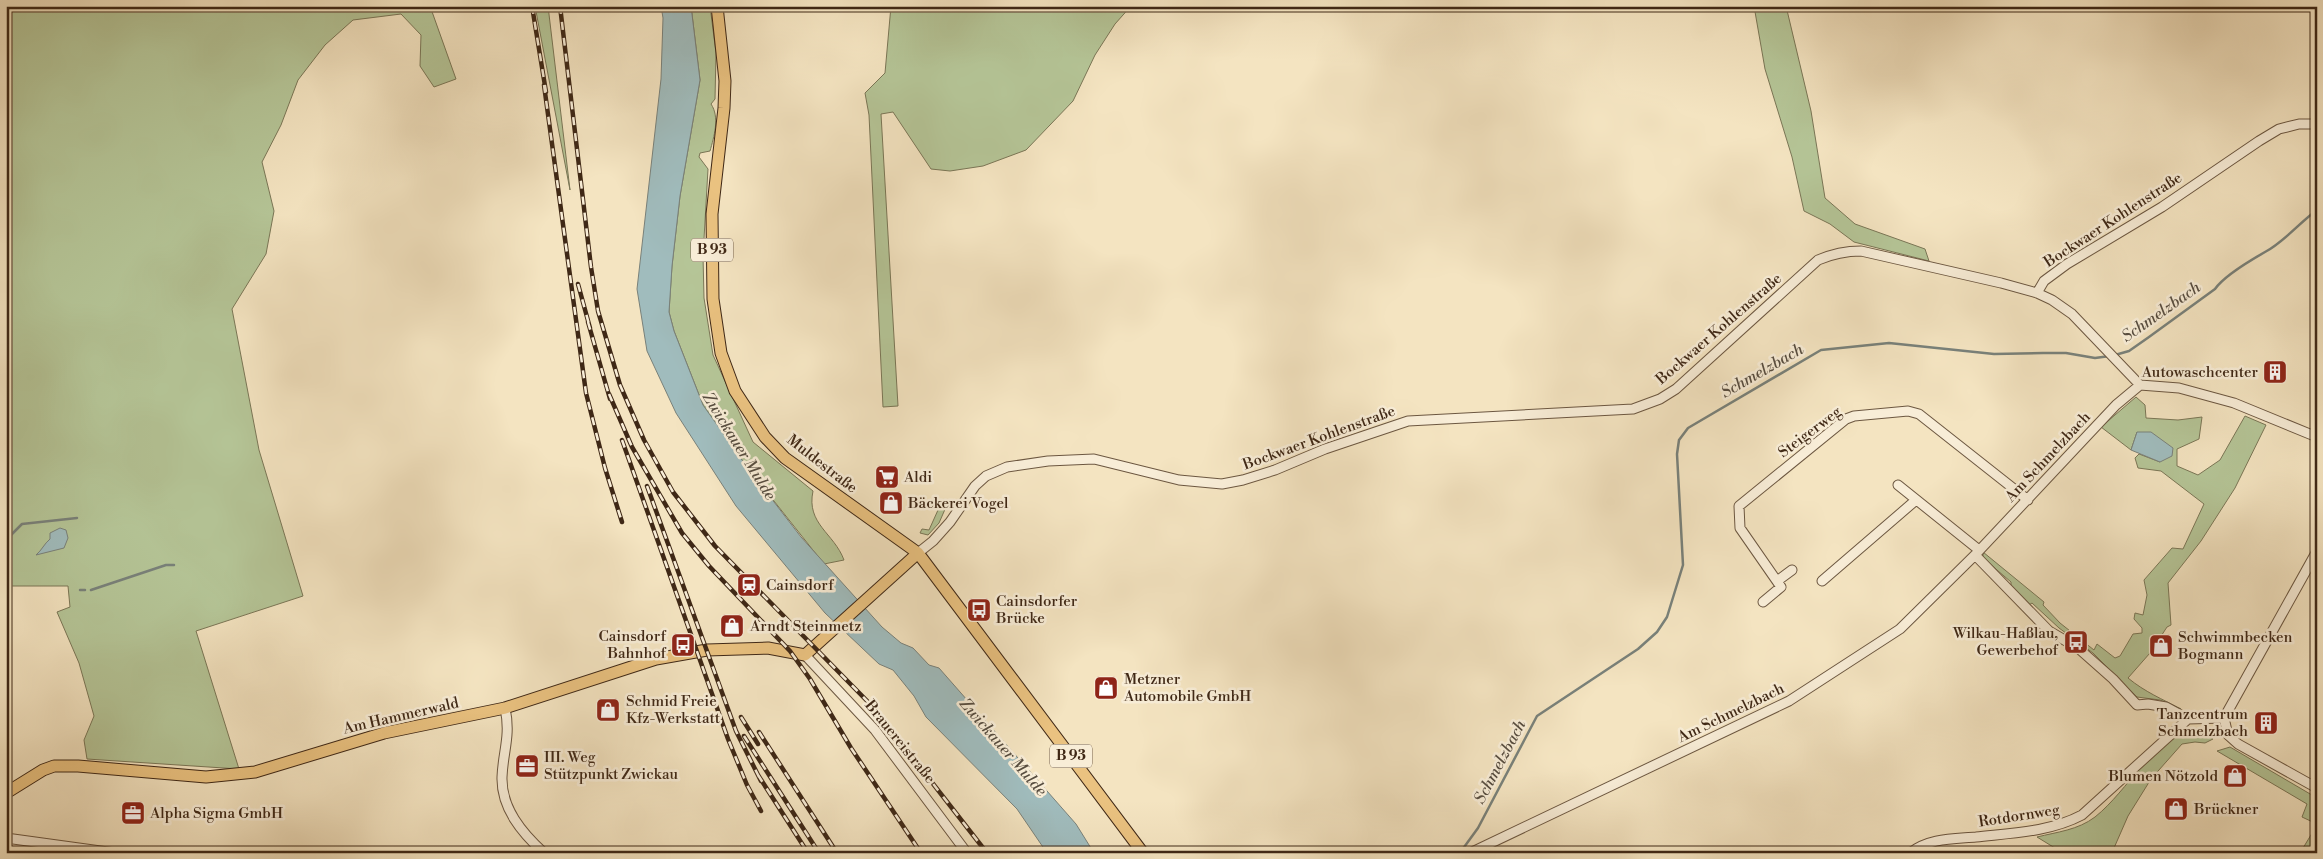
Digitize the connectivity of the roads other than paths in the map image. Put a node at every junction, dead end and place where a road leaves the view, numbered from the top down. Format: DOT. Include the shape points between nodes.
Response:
graph roads {
  1 [pos="717,6"];
  2 [pos="2317,124"];
  3 [pos="2037,293"];
  4 [pos="2140,385"];
  5 [pos="2317,437"];
  6 [pos="1898,485"];
  7 [pos="1916,500"];
  8 [pos="2028,500"];
  9 [pos="2317,551"];
  10 [pos="918,553"];
  11 [pos="1977,553"];
  12 [pos="1792,570"];
  13 [pos="1777,581"];
  14 [pos="1822,581"];
  15 [pos="1762,602"];
  16 [pos="805,655"];
  17 [pos="505,708"];
  18 [pos="2224,718"];
  19 [pos="2188,719"];
  20 [pos="2317,788"];
  21 [pos="6,793"];
  22 [pos="6,838"];
  23 [pos="115,853"];
  24 [pos="544,853"];
  25 [pos="967,853"];
  26 [pos="1143,853"];
  27 [pos="1470,853"];
  28 [pos="1910,853"];
  1 -- 10 [label="main road, Muldestraße / B 93" via="725,81 712,214 712,257 716,324 726,373 765,437 785,458"];
  2 -- 3 [label="street, Bockwaer Kohlenstraße" via="2279,129 2259,141 2162,207 2067,264 2044,281"];
  3 -- 4 [label="street" via="2072,314"];
  3 -- 10 [label="street, Bockwaer Kohlenstraße" via="1861,251 1832,254 1818,260 1676,389 1640,407 1608,412 1408,421 1275,470 1222,484 1179,480 1094,459 1007,467 986,476 975,486 933,541"];
  4 -- 5 [label="street" via="2179,388 2234,403"];
  4 -- 8 [label="street, Am Schmelzbach" via="2116,405"];
  6 -- 7 [label="street"];
  7 -- 11 [label="street"];
  7 -- 14 [label="street"];
  8 -- 11 [label="street, Am Schmelzbach"];
  8 -- 13 [label="street, Steigerweg" via="1919,414 1908,411 1854,416 1846,419 1739,506 1740,528"];
  9 -- 18 [label="street"];
  10 -- 16 [label="main road"];
  10 -- 26 [label="main road, Muldestraße / B 93"];
  11 -- 19 [label="street" via="2049,631 2078,648 2136,705 2166,707"];
  11 -- 27 [label="street, Am Schmelzbach" via="1900,629 1789,701"];
  12 -- 13 [label="street"];
  13 -- 15 [label="street" via="1782,587"];
  16 -- 17 [label="main road, Am Hammerwald" via="768,648 722,649 656,659"];
  16 -- 25 [label="street, Brauereistraße" via="875,730"];
  17 -- 21 [label="main road, Am Hammerwald" via="384,733 255,772 206,777 54,766"];
  17 -- 24 [label="street" via="509,726 502,778 506,806 524,835"];
  18 -- 19 [label="street"];
  18 -- 20 [label="street" via="2228,735 2238,744"];
  19 -- 28 [label="street, Rotdornweg" via="2082,815 2068,822 2045,829 1940,840 1921,844"];
  22 -- 23 [label="street"];
}
